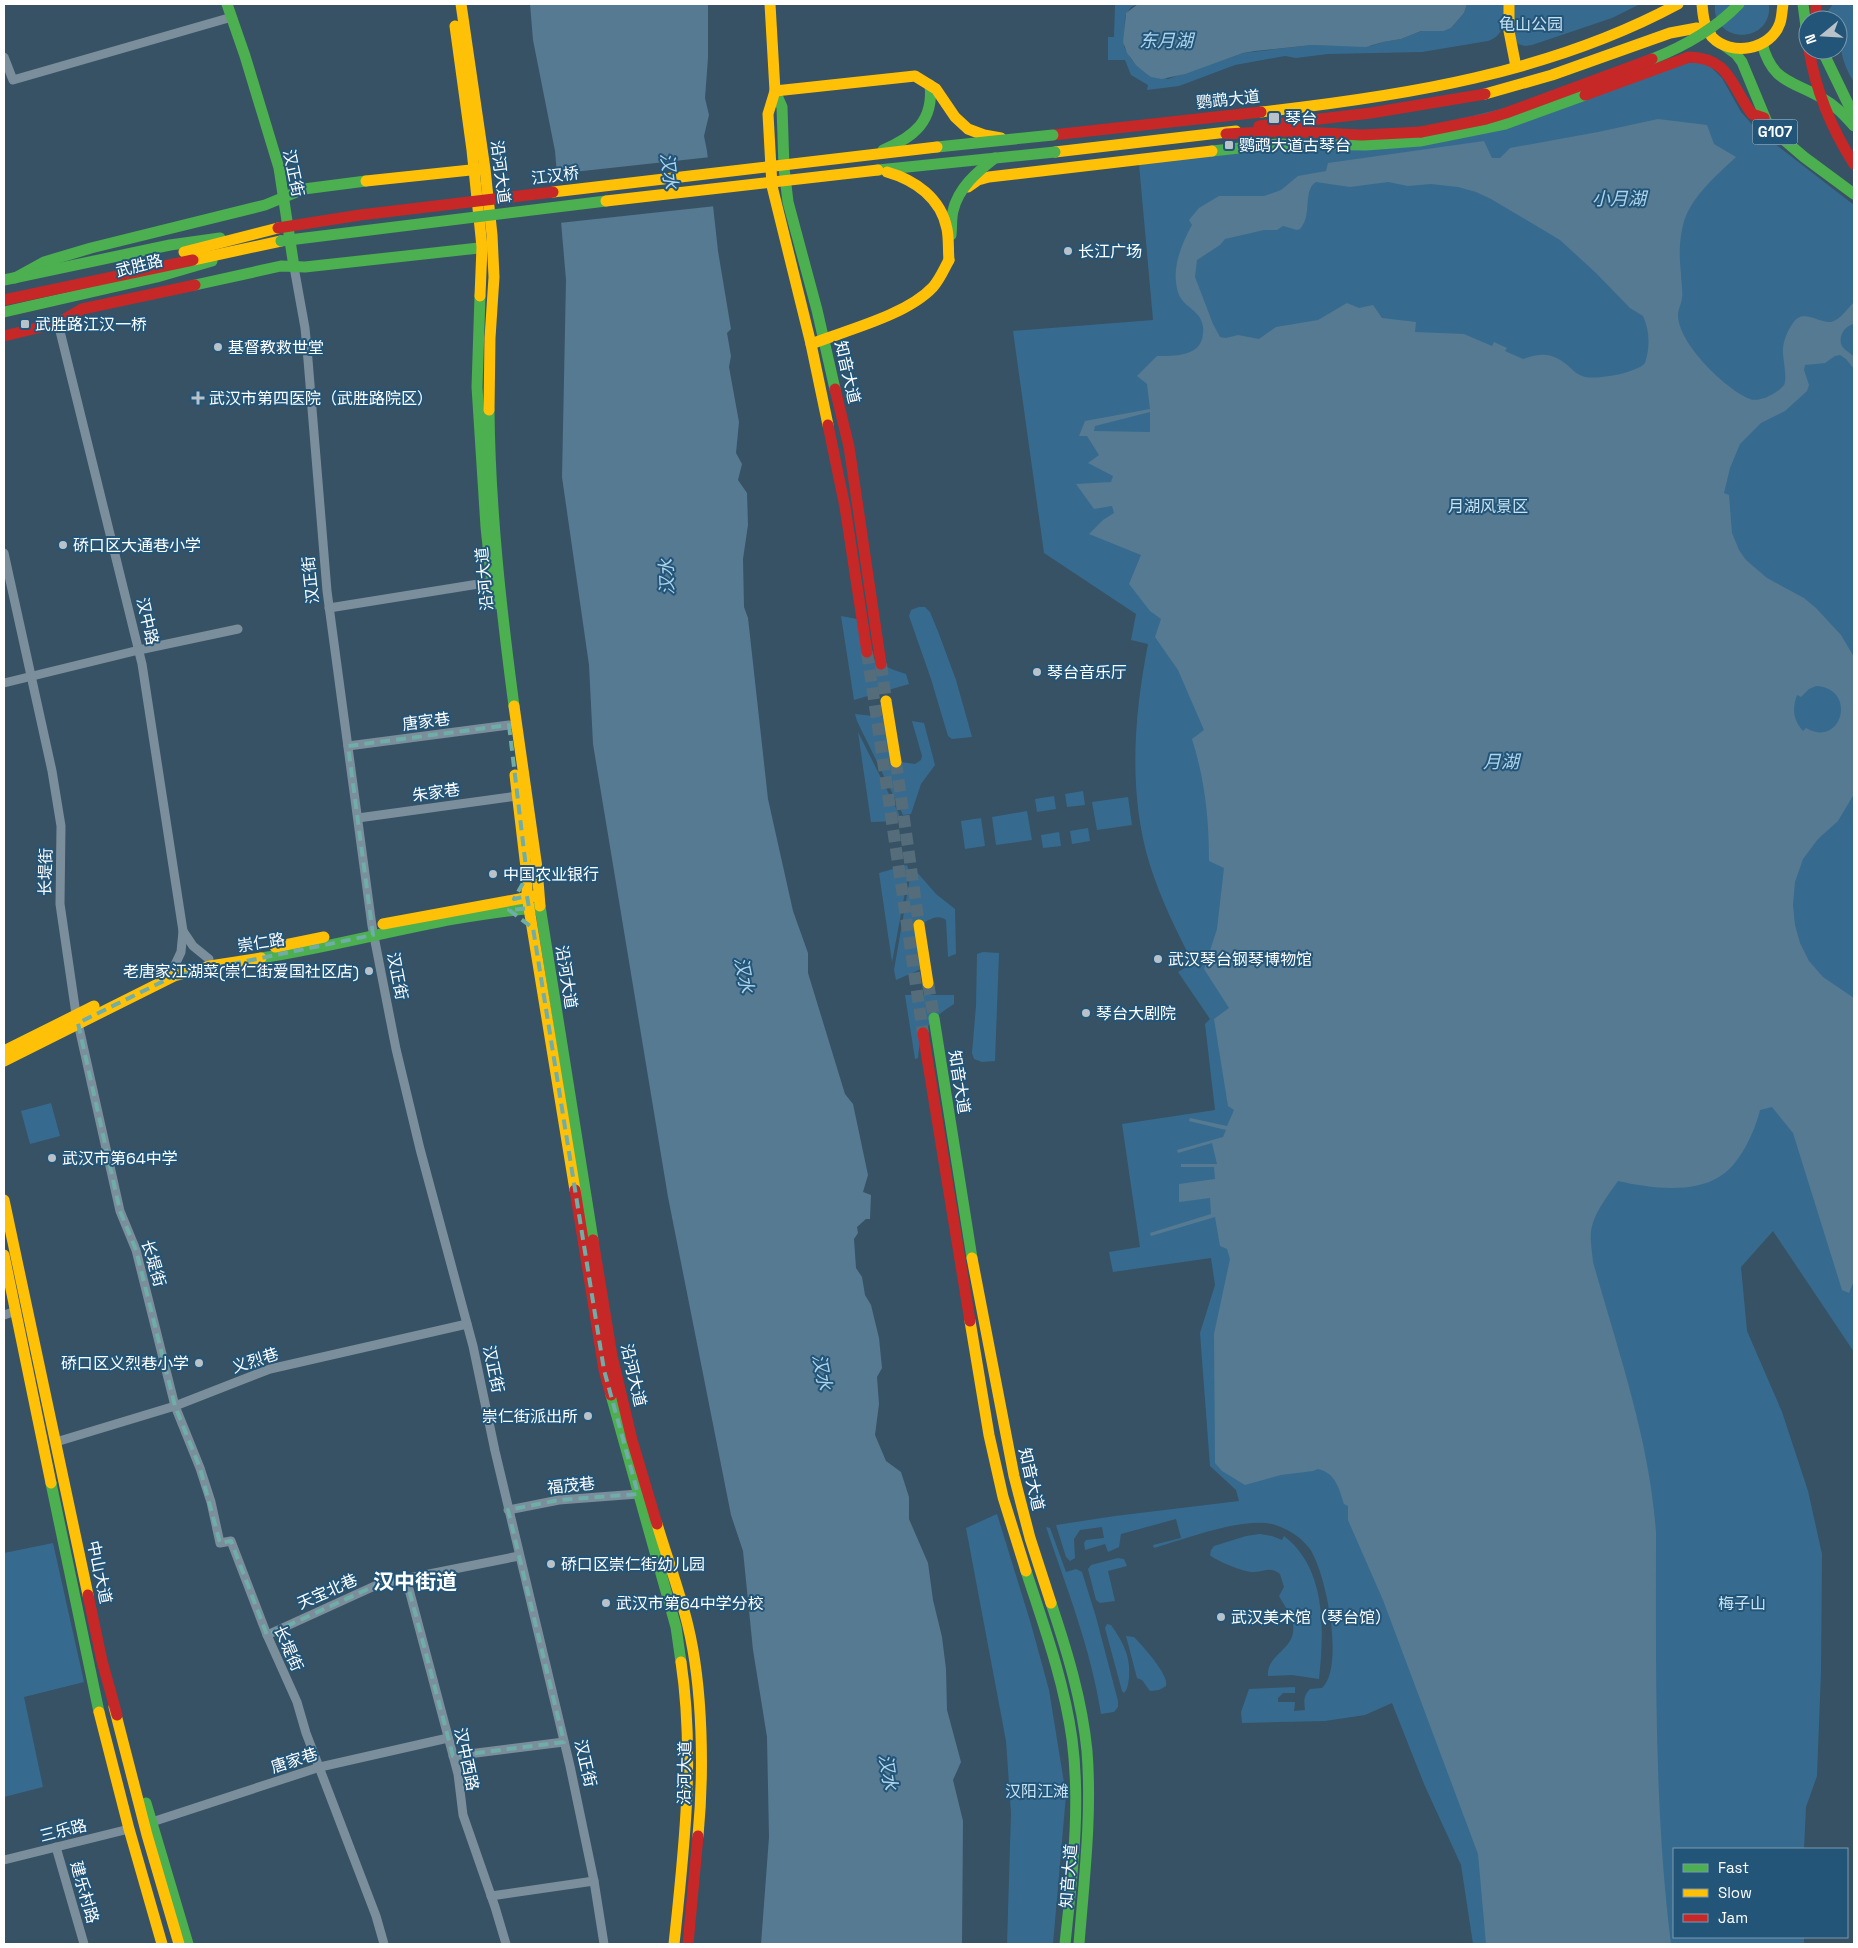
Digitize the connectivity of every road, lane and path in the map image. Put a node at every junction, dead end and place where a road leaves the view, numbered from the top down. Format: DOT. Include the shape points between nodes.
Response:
graph roads {
  1 [pos="227,4"];
  2 [pos="453,4"];
  3 [pos="461,4"];
  4 [pos="770,4"];
  5 [pos="1509,4"];
  6 [pos="1656,4"];
  7 [pos="1678,4"];
  8 [pos="1702,4"];
  9 [pos="1739,4"];
  10 [pos="1791,4"];
  11 [pos="1783,9"];
  12 [pos="232,17"];
  13 [pos="1710,33"];
  14 [pos="1617,34"];
  15 [pos="1764,44"];
  16 [pos="1725,46"];
  17 [pos="4,57"];
  18 [pos="1811,60"];
  19 [pos="1826,60"];
  20 [pos="1516,67"];
  21 [pos="930,85"];
  22 [pos="775,91"];
  23 [pos="1854,116"];
  24 [pos="1764,118"];
  25 [pos="1854,126"];
  26 [pos="1226,134"];
  27 [pos="1006,139"];
  28 [pos="874,153"];
  29 [pos="836,157"];
  30 [pos="995,158"];
  31 [pos="1854,164"];
  32 [pos="479,169"];
  33 [pos="877,170"];
  34 [pos="837,174"];
  35 [pos="962,191"];
  36 [pos="1854,194"];
  37 [pos="284,197"];
  38 [pos="278,228"];
  39 [pos="242,236"];
  40 [pos="281,241"];
  41 [pos="487,247"];
  42 [pos="243,250"];
  43 [pos="199,254"];
  44 [pos="949,260"];
  45 [pos="294,267"];
  46 [pos="9,279"];
  47 [pos="111,288"];
  48 [pos="4,292"];
  49 [pos="4,300"];
  50 [pos="82,309"];
  51 [pos="4,312"];
  52 [pos="58,323"];
  53 [pos="4,336"];
  54 [pos="824,339"];
  55 [pos="811,344"];
  56 [pos="4,553"];
  57 [pos="491,582"];
  58 [pos="329,608"];
  59 [pos="238,629"];
  60 [pos="139,650"];
  61 [pos="867,652"];
  62 [pos="881,664"];
  63 [pos="31,676"];
  64 [pos="4,683"];
  65 [pos="886,701"];
  66 [pos="509,725"];
  67 [pos="348,746"];
  68 [pos="896,762"];
  69 [pos="518,796"];
  70 [pos="358,818"];
  71 [pos="527,876"];
  72 [pos="533,896"];
  73 [pos="495,907"];
  74 [pos="535,908"];
  75 [pos="920,926"];
  76 [pos="533,928"];
  77 [pos="373,930"];
  78 [pos="182,931"];
  79 [pos="209,959"];
  80 [pos="173,969"];
  81 [pos="928,983"];
  82 [pos="77,1018"];
  83 [pos="934,1018"];
  84 [pos="923,1033"];
  85 [pos="4,1051"];
  86 [pos="4,1061"];
  87 [pos="4,1200"];
  88 [pos="4,1255"];
  89 [pos="16,1311"];
  90 [pos="4,1315"];
  91 [pos="467,1324"];
  92 [pos="175,1406"];
  93 [pos="56,1442"];
  94 [pos="638,1494"];
  95 [pos="508,1510"];
  96 [pos="519,1556"];
  97 [pos="406,1578"];
  98 [pos="266,1635"];
  99 [pos="114,1707"];
  100 [pos="448,1738"];
  101 [pos="564,1742"];
  102 [pos="453,1756"];
  103 [pos="320,1767"];
  104 [pos="152,1822"];
  105 [pos="129,1829"];
  106 [pos="56,1847"];
  107 [pos="4,1860"];
  108 [pos="594,1881"];
  109 [pos="491,1896"];
  110 [pos="84,1944"];
  111 [pos="162,1944"];
  112 [pos="179,1944"];
  113 [pos="188,1944"];
  114 [pos="384,1944"];
  115 [pos="506,1944"];
  116 [pos="604,1944"];
  117 [pos="674,1944"];
  118 [pos="688,1944"];
  119 [pos="1065,1944"];
  120 [pos="1079,1944"];
  1 -- 12 [label="main road, 汉正街"];
  2 -- 32 [label="main road, 沿河大道"];
  3 -- 32 [label="main road, 沿河大道"];
  4 -- 22 [label="main road, 知音大道"];
  5 -- 20 [label="main road" via="1509,30"];
  6 -- 14 [label="main road"];
  7 -- 14 [label="main road"];
  8 -- 13 [label="main road" via="1704,23"];
  9 -- 26 [label="main road, bridge" via="1701,36 1662,55 1486,119 1421,132"];
  10 -- 11 [label="main road"];
  11 -- 15 [label="main road" via="1777,31"];
  12 -- 17 [label="street" via="13,80"];
  12 -- 37 [label="main road, 汉正街" via="279,168"];
  13 -- 16 [label="main road, G107"];
  13 -- 26 [label="main road, 鹦鹉大道" via="1697,28 1685,29 1552,75 1477,96 1371,113 1264,124"];
  14 -- 20 [label="main road, 鹦鹉大道"];
  15 -- 16 [label="main road" via="1738,50"];
  15 -- 25 [label="main road" via="1767,64 1776,73 1832,104"];
  16 -- 24 [label="main road, G107" via="1742,62"];
  18 -- 31 [label="main road, bridge" via="1819,97 1833,130"];
  19 -- 23 [label="main road"];
  20 -- 27 [label="main road, 鹦鹉大道, bridge" via="1447,85 1342,103"];
  21 -- 22 [label="main road" via="915,76 905,76"];
  21 -- 27 [label="main road" via="968,128"];
  21 -- 28 [label="main road" via="931,104 916,132 897,145"];
  22 -- 54 [label="main road, 知音大道" via="782,107 788,202"];
  22 -- 55 [label="main road, 知音大道" via="768,114 772,186"];
  24 -- 35 [label="main road" via="1748,110 1722,68 1703,57 1690,57 1505,124 1420,141 1366,146 1277,144 989,177"];
  24 -- 36 [label="main road, G107" via="1769,127 1804,158"];
  26 -- 30 [label="main road, 鹦鹉大道, bridge"];
  27 -- 28 [label="main road, 鹦鹉大道, bridge"];
  28 -- 29 [label="main road, 鹦鹉大道, bridge"];
  29 -- 38 [label="main road, 江汉桥, bridge"];
  30 -- 33 [label="main road, 鹦鹉大道, bridge"];
  30 -- 35 [label="main road, bridge"];
  32 -- 37 [label="main road" via="304,189"];
  32 -- 41 [label="main road, 沿河大道"];
  33 -- 34 [label="main road, 鹦鹉大道, bridge"];
  33 -- 44 [label="main road, bridge" via="919,184 931,196 946,226"];
  34 -- 40 [label="main road, 江汉桥, bridge"];
  35 -- 44 [label="main road, bridge" via="953,209"];
  37 -- 45 [label="main road, 汉正街"];
  37 -- 46 [label="main road" via="265,206 44,262"];
  38 -- 39 [label="main road, 武胜路"];
  39 -- 43 [label="main road"];
  39 -- 46 [label="main road, 武胜路" via="170,245"];
  40 -- 42 [label="main road, 武胜路"];
  41 -- 45 [label="main road"];
  41 -- 57 [label="main road, 沿河大道" via="477,387"];
  41 -- 72 [label="main road, 沿河大道" via="495,272 488,407 493,508 506,648 536,868"];
  42 -- 43 [label="main road"];
  42 -- 47 [label="main road, 武胜路" via="176,272"];
  43 -- 48 [label="main road"];
  43 -- 49 [label="main road"];
  44 -- 54 [label="main road" via="933,287 922,296 899,310"];
  45 -- 50 [label="main road" via="281,266"];
  45 -- 58 [label="street, 汉正街" via="306,344"];
  47 -- 50 [label="main road"];
  47 -- 51 [label="main road, 武胜路"];
  50 -- 52 [label="main road"];
  52 -- 53 [label="main road"];
  52 -- 60 [label="street, 汉中路"];
  54 -- 55 [label="main road"];
  54 -- 62 [label="main road, 知音大道" via="849,447"];
  55 -- 61 [label="main road, 知音大道" via="845,507"];
  56 -- 63 [label="street, 长堤街"];
  57 -- 58 [label="street"];
  57 -- 66 [label="main road, 沿河大道"];
  58 -- 67 [label="street, 汉正街"];
  59 -- 60 [label="street"];
  60 -- 63 [label="street"];
  60 -- 78 [label="street, 汉中路"];
  63 -- 64 [label="street"];
  63 -- 82 [label="street, 长堤街" via="61,826 60,904"];
  65 -- 68 [label="main road"];
  66 -- 67 [label="street, 唐家巷"];
  66 -- 69 [label="main road, 沿河大道"];
  67 -- 70 [label="street, 汉正街"];
  69 -- 70 [label="street, 朱家巷"];
  69 -- 71 [label="main road, 沿河大道"];
  70 -- 77 [label="street, 汉正街"];
  71 -- 72 [label="main road, 沿河大道"];
  71 -- 73 [label="main road" via="514,896"];
  72 -- 73 [label="main road, 崇仁路"];
  72 -- 74 [label="main road, 沿河大道"];
  73 -- 74 [label="main road, 崇仁路"];
  73 -- 76 [label="main road" via="511,911"];
  73 -- 77 [label="main road, 崇仁路" via="407,918"];
  74 -- 76 [label="main road, 沿河大道"];
  74 -- 118 [label="main road, 沿河大道" via="612,1356 634,1446 688,1627 696,1676 701,1739 699,1828"];
  75 -- 81 [label="main road"];
  76 -- 94 [label="main road, 沿河大道" via="604,1370"];
  77 -- 79 [label="main road, 崇仁路"];
  77 -- 82 [label="main road, 崇仁路" via="295,953 210,966 174,976"];
  77 -- 91 [label="street, 汉正街" via="396,1049"];
  78 -- 79 [label="street"];
  78 -- 80 [label="street, 汉中路" via="181,952"];
  79 -- 80 [label="main road, 崇仁路"];
  80 -- 82 [label="main road, 崇仁路"];
  82 -- 85 [label="main road, 崇仁路"];
  82 -- 86 [label="main road, 崇仁路"];
  82 -- 92 [label="street, 长堤街" via="120,1211 136,1250"];
  83 -- 120 [label="main road, 知音大道" via="994,1384 1013,1475 1074,1677 1083,1723 1090,1798"];
  84 -- 119 [label="main road, 知音大道" via="988,1435 1003,1497 1067,1707 1076,1778"];
  87 -- 93 [label="main road, 中山大道"];
  88 -- 89 [label="main road, 中山大道"];
  89 -- 90 [label="street"];
  89 -- 105 [label="main road, 中山大道" via="98,1704"];
  91 -- 92 [label="street, 义烈巷" via="270,1369"];
  91 -- 95 [label="street, 汉正街"];
  92 -- 93 [label="street, 义烈巷"];
  92 -- 98 [label="street, 长堤街" via="203,1476 220,1543 231,1541"];
  93 -- 99 [label="main road, 中山大道"];
  94 -- 95 [label="street, 福茂巷" via="559,1500"];
  94 -- 117 [label="main road, 沿河大道" via="676,1627 684,1681 688,1764"];
  95 -- 96 [label="street, 汉正街"];
  96 -- 97 [label="street, 天宝北巷"];
  96 -- 101 [label="street, 汉正街"];
  97 -- 98 [label="street, 天宝北巷" via="379,1584"];
  97 -- 100 [label="street, 汉中西路"];
  98 -- 103 [label="street, 长堤街" via="297,1702"];
  99 -- 104 [label="main road, 中山大道" via="127,1738"];
  99 -- 112 [label="main road"];
  100 -- 102 [label="street, 汉中西路"];
  100 -- 103 [label="street, 唐家巷"];
  101 -- 102 [label="street"];
  101 -- 108 [label="street, 汉正街"];
  102 -- 109 [label="street, 汉中西路" via="463,1815"];
  103 -- 104 [label="street, 唐家巷"];
  103 -- 114 [label="street, 长堤街"];
  104 -- 113 [label="main road, 中山大道"];
  105 -- 106 [label="street, 三乐路"];
  105 -- 111 [label="main road, 中山大道"];
  106 -- 107 [label="street, 三乐路"];
  106 -- 110 [label="street, 建乐村路"];
  108 -- 109 [label="street"];
  108 -- 116 [label="street, 汉正街"];
  109 -- 115 [label="street, 汉中西路"];
}
